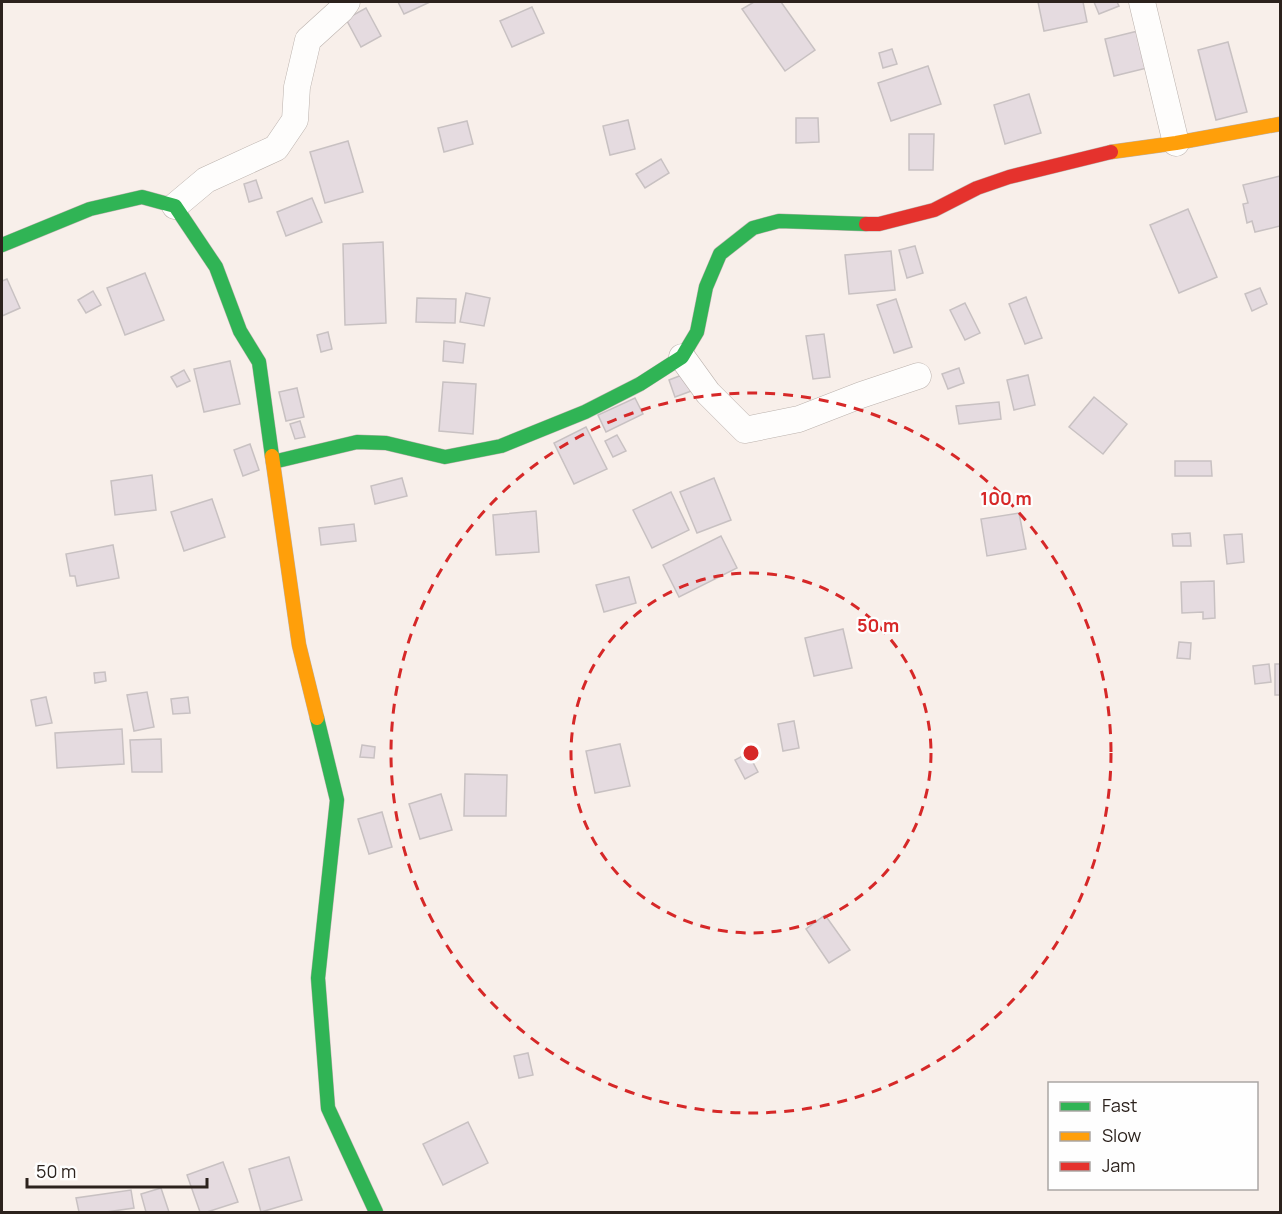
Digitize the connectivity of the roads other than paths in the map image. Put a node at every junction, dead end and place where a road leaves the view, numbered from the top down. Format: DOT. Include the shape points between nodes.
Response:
graph roads {
  1 [pos="347,2"];
  2 [pos="1142,2"];
  3 [pos="1281,124"];
  4 [pos="1176,143"];
  5 [pos="175,206"];
  6 [pos="2,245"];
  7 [pos="682,357"];
  8 [pos="918,376"];
  9 [pos="273,462"];
  10 [pos="375,1212"];
  1 -- 5 [label="street" via="308,40 297,87 295,120 276,148 206,180"];
  2 -- 4 [label="street"];
  3 -- 4 [label="street"];
  4 -- 7 [label="street" via="1120,150 1009,177 976,188 934,210 879,224 779,221 753,228 720,254 706,287 697,332"];
  5 -- 6 [label="street" via="142,197 90,209"];
  5 -- 9 [label="street" via="216,267 240,331 259,362"];
  7 -- 8 [label="street" via="708,393 745,430 799,419"];
  7 -- 9 [label="street" via="585,412 501,446 445,457 357,442"];
  9 -- 10 [label="street" via="299,645 337,800 318,978 328,1108"];
}
